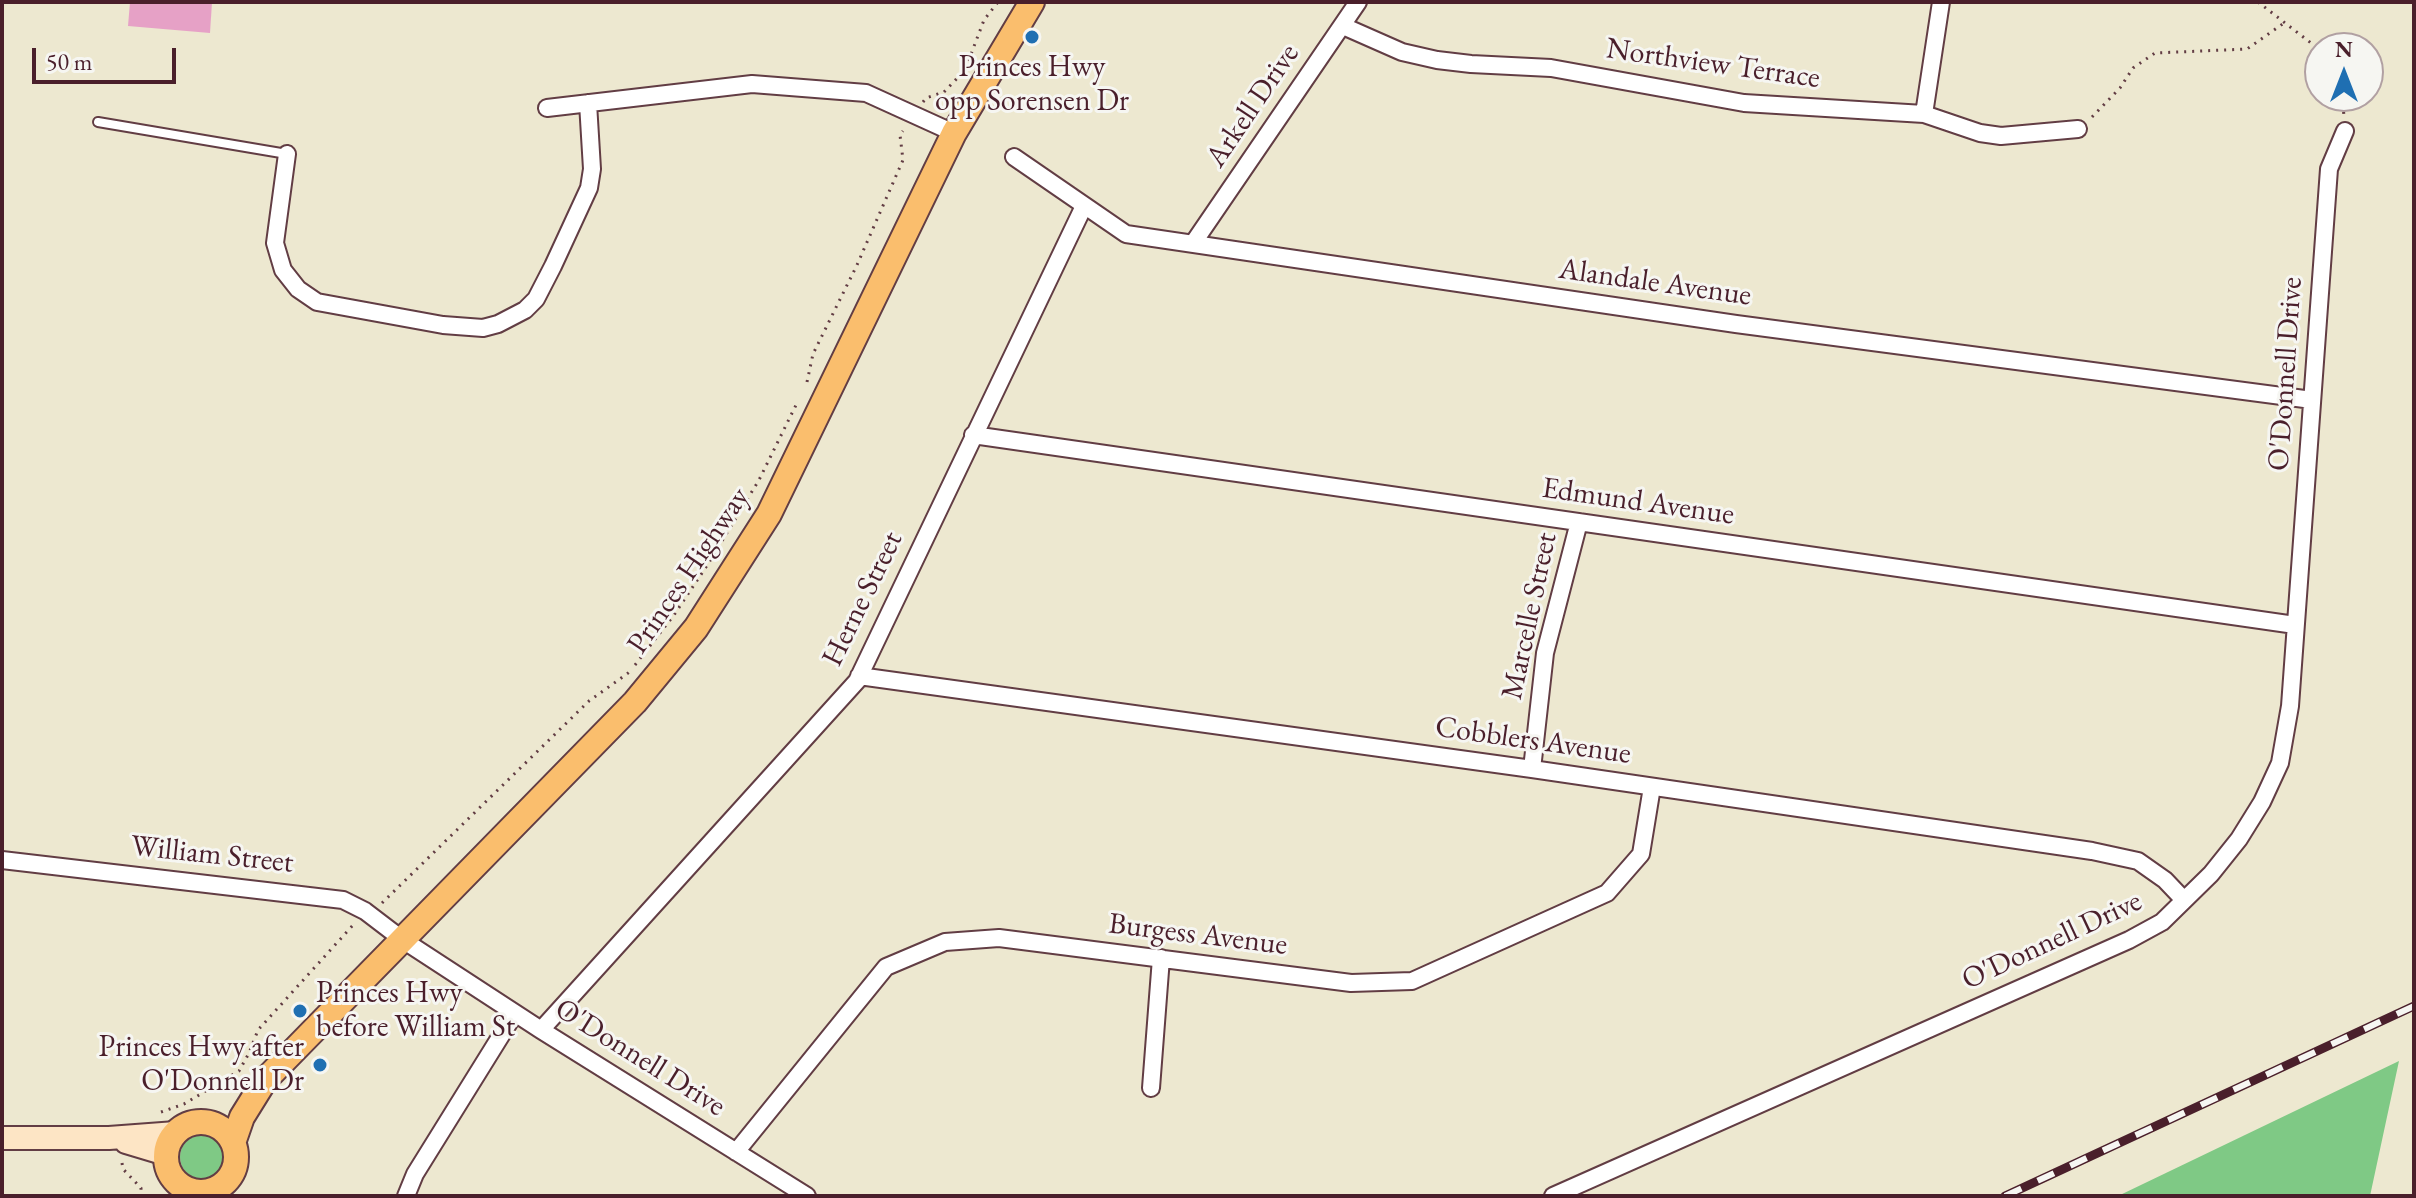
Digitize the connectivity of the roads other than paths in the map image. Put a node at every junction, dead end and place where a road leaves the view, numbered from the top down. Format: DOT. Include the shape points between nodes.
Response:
graph roads {
  1 [pos="1032,2"];
  2 [pos="1358,2"];
  3 [pos="1941,2"];
  4 [pos="1343,26"];
  5 [pos="588,103"];
  6 [pos="547,108"];
  7 [pos="1924,114"];
  8 [pos="98,122"];
  9 [pos="2078,129"];
  10 [pos="2345,131"];
  11 [pos="954,133"];
  12 [pos="287,154"];
  13 [pos="1014,157"];
  14 [pos="1084,206"];
  15 [pos="1194,242"];
  16 [pos="2312,400"];
  17 [pos="973,435"];
  18 [pos="1579,522"];
  19 [pos="2295,625"];
  20 [pos="859,676"];
  21 [pos="1532,769"];
  22 [pos="1652,787"];
  23 [pos="2,860"];
  24 [pos="2184,900"];
  25 [pos="403,940"];
  26 [pos="1161,958"];
  27 [pos="515,1013"];
  28 [pos="541,1030"];
  29 [pos="265,1080"];
  30 [pos="1151,1088"];
  31 [pos="206,1123"];
  32 [pos="2,1138"];
  33 [pos="233,1143"];
  34 [pos="171,1144"];
  35 [pos="736,1152"];
  36 [pos="181,1191"];
  37 [pos="406,1196"];
  38 [pos="807,1196"];
  39 [pos="1553,1196"];
  1 -- 11 [label="main road, Princes Highway"];
  2 -- 4 [label="street, Arkell Drive"];
  3 -- 7 [label="street"];
  4 -- 7 [label="street, Northview Terrace" via="1402,52 1437,60 1551,68 1744,103"];
  4 -- 15 [label="street, Arkell Drive"];
  5 -- 6 [label="street"];
  5 -- 11 [label="street" via="752,84 866,93"];
  5 -- 12 [label="street" via="589,188 553,266 525,310 483,328 317,302 298,289 283,270 275,243"];
  7 -- 9 [label="street, Northview Terrace" via="2001,136"];
  8 -- 12 [label="lane"];
  10 -- 16 [label="street, O'Donnell Drive" via="2329,169"];
  11 -- 25 [label="main road, Princes Highway" via="769,514 696,628 635,702"];
  13 -- 14 [label="street, Alandale Avenue"];
  14 -- 15 [label="street, Alandale Avenue" via="1126,234"];
  14 -- 17 [label="street, Herne Street"];
  15 -- 16 [label="street, Alandale Avenue" via="1736,324"];
  16 -- 19 [label="street, O'Donnell Drive"];
  17 -- 18 [label="street, Edmund Avenue"];
  17 -- 20 [label="street, Herne Street"];
  18 -- 19 [label="street, Edmund Avenue"];
  18 -- 21 [label="street, Marcelle Street" via="1545,653"];
  19 -- 24 [label="street, O'Donnell Drive" via="2280,763 2239,839"];
  20 -- 21 [label="street, Cobblers Avenue"];
  20 -- 28 [label="street, Herne Street"];
  21 -- 22 [label="street, Cobblers Avenue"];
  22 -- 24 [label="street, Cobblers Avenue" via="2092,851 2138,861"];
  22 -- 26 [label="street, Burgess Avenue" via="1641,854 1607,893 1412,981 1351,983"];
  23 -- 25 [label="street, William Street" via="343,900"];
  24 -- 39 [label="street, O'Donnell Drive" via="2162,922 2129,940"];
  25 -- 27 [label="street, O'Donnell Drive"];
  25 -- 29 [label="main road, Princes Highway"];
  26 -- 30 [label="street"];
  26 -- 35 [label="street, Burgess Avenue" via="999,938 945,942 886,967"];
  27 -- 28 [label="street, O'Donnell Drive"];
  27 -- 37 [label="street"];
  28 -- 35 [label="street, O'Donnell Drive"];
  29 -- 31 [label="main road, Princes Highway"];
  29 -- 33 [label="main road, Princes Highway"];
  31 -- 33 [label="main road" via="222,1129"];
  31 -- 34 [label="main road" via="189,1124"];
  32 -- 34 [label="street"];
  33 -- 36 [label="main road" via="235,1168 226,1182 211,1191"];
  34 -- 36 [label="main road" via="167,1168"];
  35 -- 38 [label="street, O'Donnell Drive"];
}
